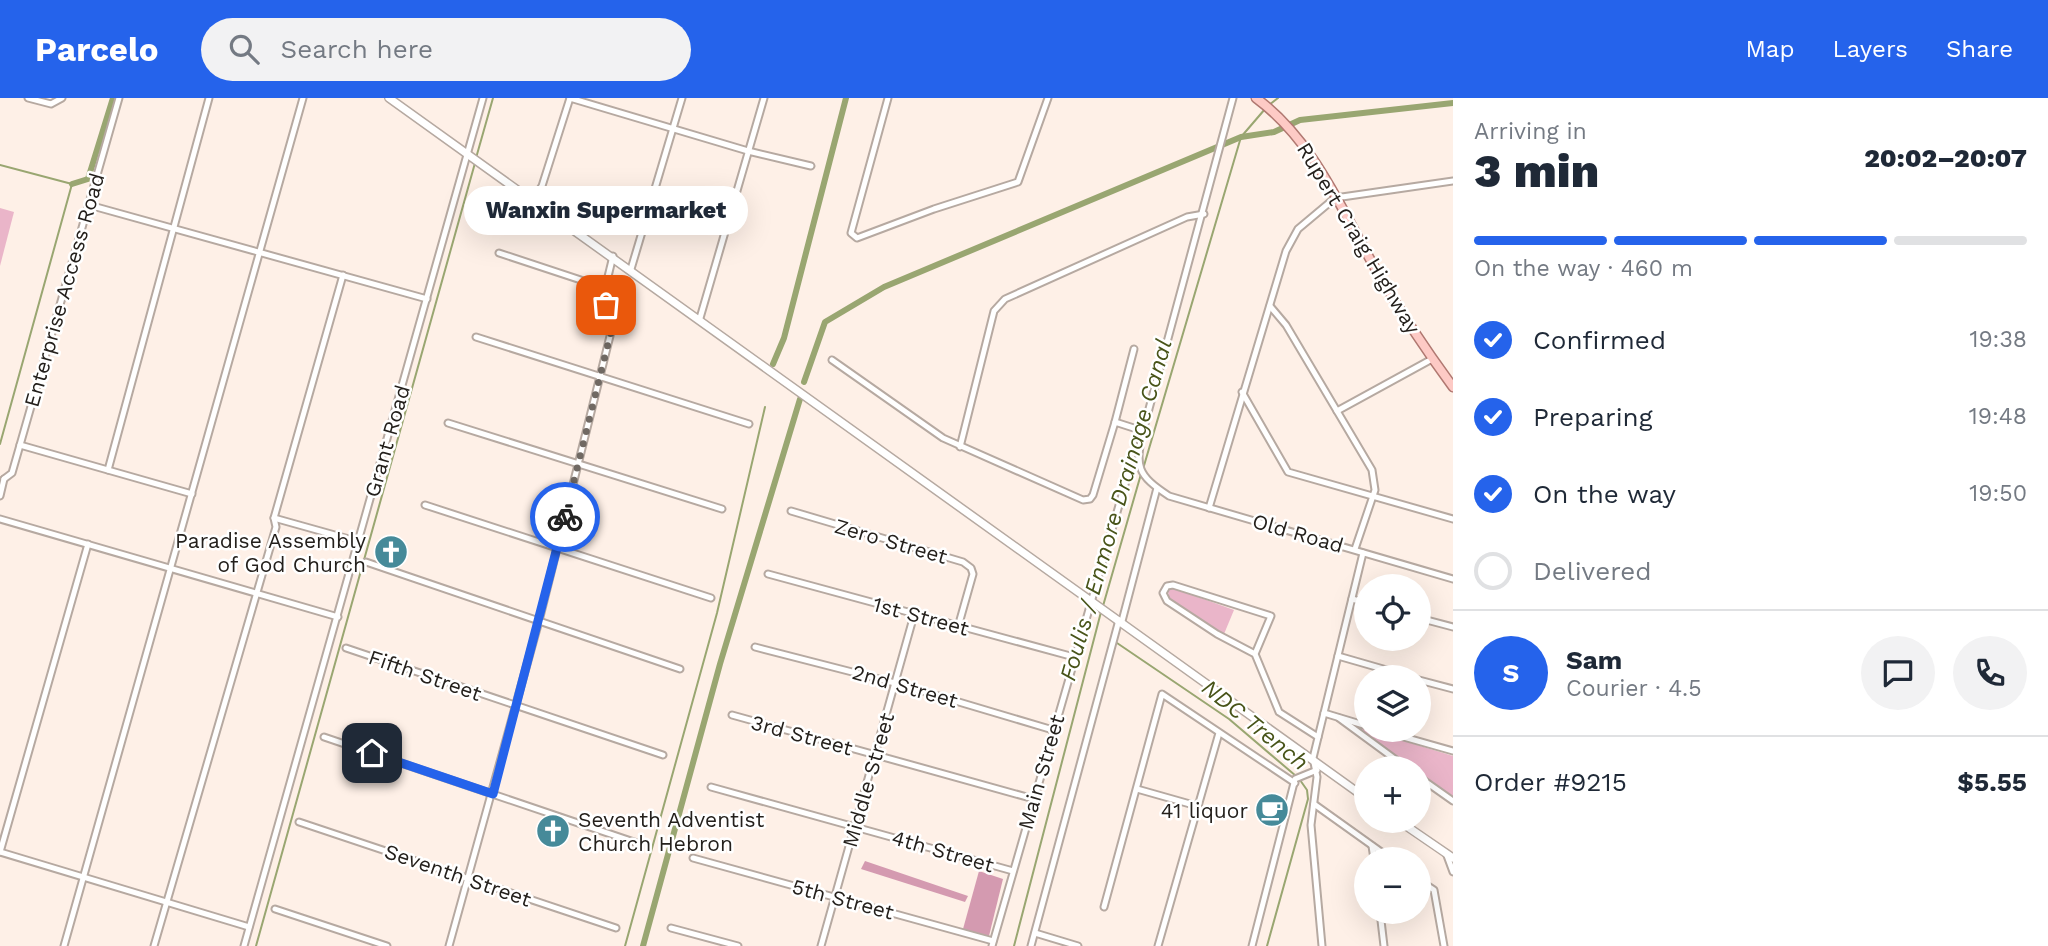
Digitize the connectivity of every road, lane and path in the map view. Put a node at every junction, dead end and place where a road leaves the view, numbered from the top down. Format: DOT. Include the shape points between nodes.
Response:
graph roads {
  1 [pos="28,98"];
  2 [pos="62,98"];
  3 [pos="119,98"];
  4 [pos="209,98"];
  5 [pos="303,98"];
  6 [pos="390,98"];
  7 [pos="483,98"];
  8 [pos="570,98"];
  9 [pos="682,98"];
  10 [pos="764,98"];
  11 [pos="888,98"];
  12 [pos="1048,98"];
  13 [pos="1233,98"];
  14 [pos="1256,98"];
  15 [pos="673,129"];
  16 [pos="748,152"];
  17 [pos="467,155"];
  18 [pos="811,166"];
  19 [pos="1453,181"];
  20 [pos="534,198"];
  21 [pos="1335,198"];
  22 [pos="89,205"];
  23 [pos="1204,214"];
  24 [pos="174,229"];
  25 [pos="261,253"];
  26 [pos="499,253"];
  27 [pos="613,256"];
  28 [pos="631,266"];
  29 [pos="344,275"];
  30 [pos="605,288"];
  31 [pos="428,299"];
  32 [pos="1270,306"];
  33 [pos="700,318"];
  34 [pos="475,337"];
  35 [pos="1134,349"];
  36 [pos="1433,359"];
  37 [pos="832,360"];
  38 [pos="601,376"];
  39 [pos="1453,387"];
  40 [pos="1242,392"];
  41 [pos="1337,411"];
  42 [pos="1115,422"];
  43 [pos="448,423"];
  44 [pos="749,424"];
  45 [pos="1143,431"];
  46 [pos="20,445"];
  47 [pos="960,447"];
  48 [pos="1138,462"];
  49 [pos="578,464"];
  50 [pos="108,470"];
  51 [pos="2,478"];
  52 [pos="1157,488"];
  53 [pos="192,494"];
  54 [pos="0,496"];
  55 [pos="1374,496"];
  56 [pos="425,505"];
  57 [pos="1209,508"];
  58 [pos="722,509"];
  59 [pos="791,511"];
  60 [pos="274,518"];
  61 [pos="0,519"];
  62 [pos="1453,519"];
  63 [pos="349,539"];
  64 [pos="88,544"];
  65 [pos="557,548"];
  66 [pos="1355,550"];
  67 [pos="1363,553"];
  68 [pos="366,562"];
  69 [pos="170,569"];
  70 [pos="768,574"];
  71 [pos="1453,579"];
  72 [pos="255,594"];
  73 [pos="711,598"];
  74 [pos="1090,598"];
  75 [pos="1352,599"];
  76 [pos="914,615"];
  77 [pos="338,617"];
  78 [pos="1120,620"];
  79 [pos="539,621"];
  80 [pos="1431,621"];
  81 [pos="958,626"];
  82 [pos="1453,627"];
  83 [pos="755,647"];
  84 [pos="346,648"];
  85 [pos="1255,654"];
  86 [pos="1338,656"];
  87 [pos="1074,657"];
  88 [pos="1369,665"];
  89 [pos="680,669"];
  90 [pos="895,682"];
  91 [pos="1431,684"];
  92 [pos="1453,690"];
  93 [pos="516,706"];
  94 [pos="1324,713"];
  95 [pos="732,716"];
  96 [pos="1339,718"];
  97 [pos="1354,722"];
  98 [pos="1053,730"];
  99 [pos="1219,733"];
  100 [pos="324,737"];
  101 [pos="1318,737"];
  102 [pos="1421,742"];
  103 [pos="1453,751"];
  104 [pos="663,755"];
  105 [pos="875,755"];
  106 [pos="1391,756"];
  107 [pos="1313,758"];
  108 [pos="1317,770"];
  109 [pos="1295,781"];
  110 [pos="1431,786"];
  111 [pos="711,787"];
  112 [pos="1137,789"];
  113 [pos="1354,789"];
  114 [pos="493,794"];
  115 [pos="1034,799"];
  116 [pos="1453,802"];
  117 [pos="1314,804"];
  118 [pos="1197,806"];
  119 [pos="299,822"];
  120 [pos="855,826"];
  121 [pos="1417,833"];
  122 [pos="637,843"];
  123 [pos="1372,846"];
  124 [pos="0,852"];
  125 [pos="1449,855"];
  126 [pos="693,859"];
  127 [pos="1013,871"];
  128 [pos="1453,872"];
  129 [pos="83,878"];
  130 [pos="469,879"];
  131 [pos="1431,888"];
  132 [pos="835,896"];
  133 [pos="166,902"];
  134 [pos="1104,907"];
  135 [pos="275,909"];
  136 [pos="1381,924"];
  137 [pos="250,927"];
  138 [pos="671,928"];
  139 [pos="616,929"];
  140 [pos="1035,933"];
  141 [pos="993,943"];
  142 [pos="64,946"];
  143 [pos="154,946"];
  144 [pos="244,946"];
  145 [pos="387,946"];
  146 [pos="449,946"];
  147 [pos="738,946"];
  148 [pos="821,946"];
  149 [pos="1031,946"];
  150 [pos="1078,946"];
  151 [pos="1158,946"];
  152 [pos="1252,946"];
  153 [pos="1322,946"];
  154 [pos="1384,946"];
  155 [pos="1444,946"];
  1 -- 2 [label="street" via="51,104"];
  3 -- 22 [label="street, Enterprise Access Road"];
  4 -- 24 [label="street"];
  5 -- 25 [label="street"];
  6 -- 17 [label="main road"];
  7 -- 17 [label="street, Grant Road"];
  8 -- 15 [label="street"];
  8 -- 20 [label="street"];
  9 -- 15 [label="street"];
  10 -- 16 [label="street"];
  11 -- 12 [label="street" via="850,233 857,238 1018,182"];
  13 -- 23 [label="street, Main Street"];
  14 -- 21 [label="main road, Rupert Craig Highway" via="1308,148"];
  15 -- 16 [label="street"];
  15 -- 28 [label="street"];
  16 -- 18 [label="street"];
  16 -- 33 [label="street"];
  17 -- 20 [label="main road"];
  17 -- 31 [label="street, Grant Road"];
  19 -- 21 [label="street"];
  20 -- 27 [label="main road"];
  21 -- 32 [label="street" via="1298,229 1286,251"];
  21 -- 36 [label="main road, Rupert Craig Highway"];
  22 -- 24 [label="street"];
  22 -- 46 [label="street, Enterprise Access Road"];
  23 -- 45 [label="street, Main Street"];
  23 -- 47 [label="street" via="1186,217 1006,299 994,311"];
  24 -- 25 [label="street"];
  24 -- 50 [label="street"];
  25 -- 29 [label="street"];
  25 -- 53 [label="street"];
  26 -- 30 [label="street"];
  27 -- 28 [label="main road"];
  27 -- 30 [label="street"];
  28 -- 33 [label="main road"];
  29 -- 31 [label="street"];
  29 -- 60 [label="street"];
  30 -- 38 [label="street" via="612,328"];
  31 -- 77 [label="street, Grant Road"];
  32 -- 40 [label="street"];
  32 -- 41 [label="street"];
  33 -- 74 [label="main road"];
  34 -- 38 [label="street"];
  35 -- 42 [label="street"];
  36 -- 39 [label="main road, Rupert Craig Highway"];
  36 -- 41 [label="street"];
  37 -- 47 [label="street"];
  38 -- 44 [label="street"];
  38 -- 49 [label="street"];
  40 -- 55 [label="street" via="1288,472"];
  40 -- 57 [label="street"];
  41 -- 55 [label="street" via="1372,470"];
  42 -- 45 [label="street"];
  42 -- 47 [label="street" via="1090,499 1083,500"];
  43 -- 49 [label="street"];
  45 -- 48 [label="street, Main Street"];
  46 -- 50 [label="street"];
  46 -- 51 [label="street, Enterprise Access Road" via="12,473"];
  48 -- 52 [label="street, Old Road" via="1147,481"];
  48 -- 74 [label="street, Main Street" via="1128,474"];
  49 -- 58 [label="street"];
  49 -- 65 [label="street"];
  50 -- 53 [label="street"];
  51 -- 54 [label="street, Enterprise Access Road"];
  52 -- 57 [label="street, Old Road" via="1168,496"];
  52 -- 78 [label="street"];
  53 -- 69 [label="street"];
  55 -- 62 [label="street"];
  55 -- 66 [label="street"];
  56 -- 65 [label="street"];
  57 -- 66 [label="street, Old Road"];
  59 -- 81 [label="street, Zero Street" via="963,562 973,574"];
  60 -- 63 [label="street"];
  60 -- 72 [label="street" via="276,527"];
  61 -- 64 [label="street"];
  64 -- 69 [label="street"];
  64 -- 124 [label="street"];
  65 -- 73 [label="street"];
  65 -- 79 [label="street"];
  66 -- 67 [label="street, Old Road"];
  67 -- 71 [label="street, Old Road"];
  67 -- 75 [label="street"];
  68 -- 79 [label="street"];
  69 -- 72 [label="street"];
  69 -- 129 [label="street"];
  70 -- 76 [label="street, 1st Street"];
  72 -- 77 [label="street"];
  72 -- 133 [label="street"];
  74 -- 78 [label="main road"];
  74 -- 87 [label="street, Main Street"];
  75 -- 86 [label="street"];
  76 -- 81 [label="street, 1st Street"];
  76 -- 90 [label="street, Middle Street"];
  77 -- 137 [label="street, Grant Road"];
  78 -- 107 [label="main road"];
  78 -- 140 [label="street"];
  79 -- 89 [label="street"];
  79 -- 93 [label="street"];
  80 -- 82 [label="street"];
  81 -- 87 [label="street, 1st Street"];
  83 -- 90 [label="street, 2nd Street"];
  84 -- 93 [label="street, Fifth Street"];
  85 -- 85 [label="street" via="1271,616 1167,586 1163,593 1167,601"];
  85 -- 101 [label="street" via="1279,712"];
  86 -- 88 [label="street"];
  86 -- 94 [label="street"];
  87 -- 98 [label="street, Main Street"];
  90 -- 98 [label="street, 2nd Street"];
  90 -- 105 [label="street, Middle Street"];
  91 -- 92 [label="street"];
  93 -- 104 [label="street, Fifth Street"];
  93 -- 114 [label="street"];
  94 -- 96 [label="street"];
  94 -- 101 [label="street"];
  95 -- 105 [label="street, 3rd Street"];
  96 -- 97 [label="street"];
  96 -- 106 [label="street"];
  98 -- 115 [label="street, Main Street"];
  99 -- 109 [label="street"];
  99 -- 112 [label="street" via="1162,694"];
  99 -- 118 [label="street"];
  100 -- 114 [label="street"];
  101 -- 107 [label="street"];
  102 -- 103 [label="street"];
  105 -- 115 [label="street, 3rd Street"];
  105 -- 120 [label="street, Middle Street"];
  107 -- 108 [label="street"];
  107 -- 113 [label="main road"];
  108 -- 109 [label="street"];
  108 -- 117 [label="street"];
  109 -- 152 [label="street"];
  110 -- 116 [label="street"];
  111 -- 120 [label="street, 4th Street"];
  112 -- 118 [label="street"];
  112 -- 134 [label="street"];
  114 -- 122 [label="street"];
  114 -- 130 [label="street"];
  115 -- 127 [label="street, Main Street"];
  117 -- 123 [label="street"];
  117 -- 153 [label="street" via="1311,825"];
  118 -- 151 [label="street"];
  119 -- 130 [label="street, Seventh Street"];
  120 -- 127 [label="street, 4th Street"];
  120 -- 132 [label="street, Middle Street"];
  121 -- 125 [label="main road"];
  124 -- 129 [label="street"];
  125 -- 128 [label="street"];
  126 -- 132 [label="street, 5th Street"];
  127 -- 141 [label="street, Main Street"];
  129 -- 133 [label="street"];
  129 -- 142 [label="street"];
  130 -- 139 [label="street, Seventh Street"];
  130 -- 146 [label="street"];
  131 -- 155 [label="street"];
  132 -- 141 [label="street, 5th Street"];
  132 -- 148 [label="street, Middle Street"];
  133 -- 137 [label="street"];
  133 -- 143 [label="street"];
  135 -- 145 [label="street"];
  136 -- 154 [label="street"];
  137 -- 144 [label="street, Grant Road"];
  138 -- 147 [label="street"];
  140 -- 149 [label="street"];
  140 -- 150 [label="street"];
}
